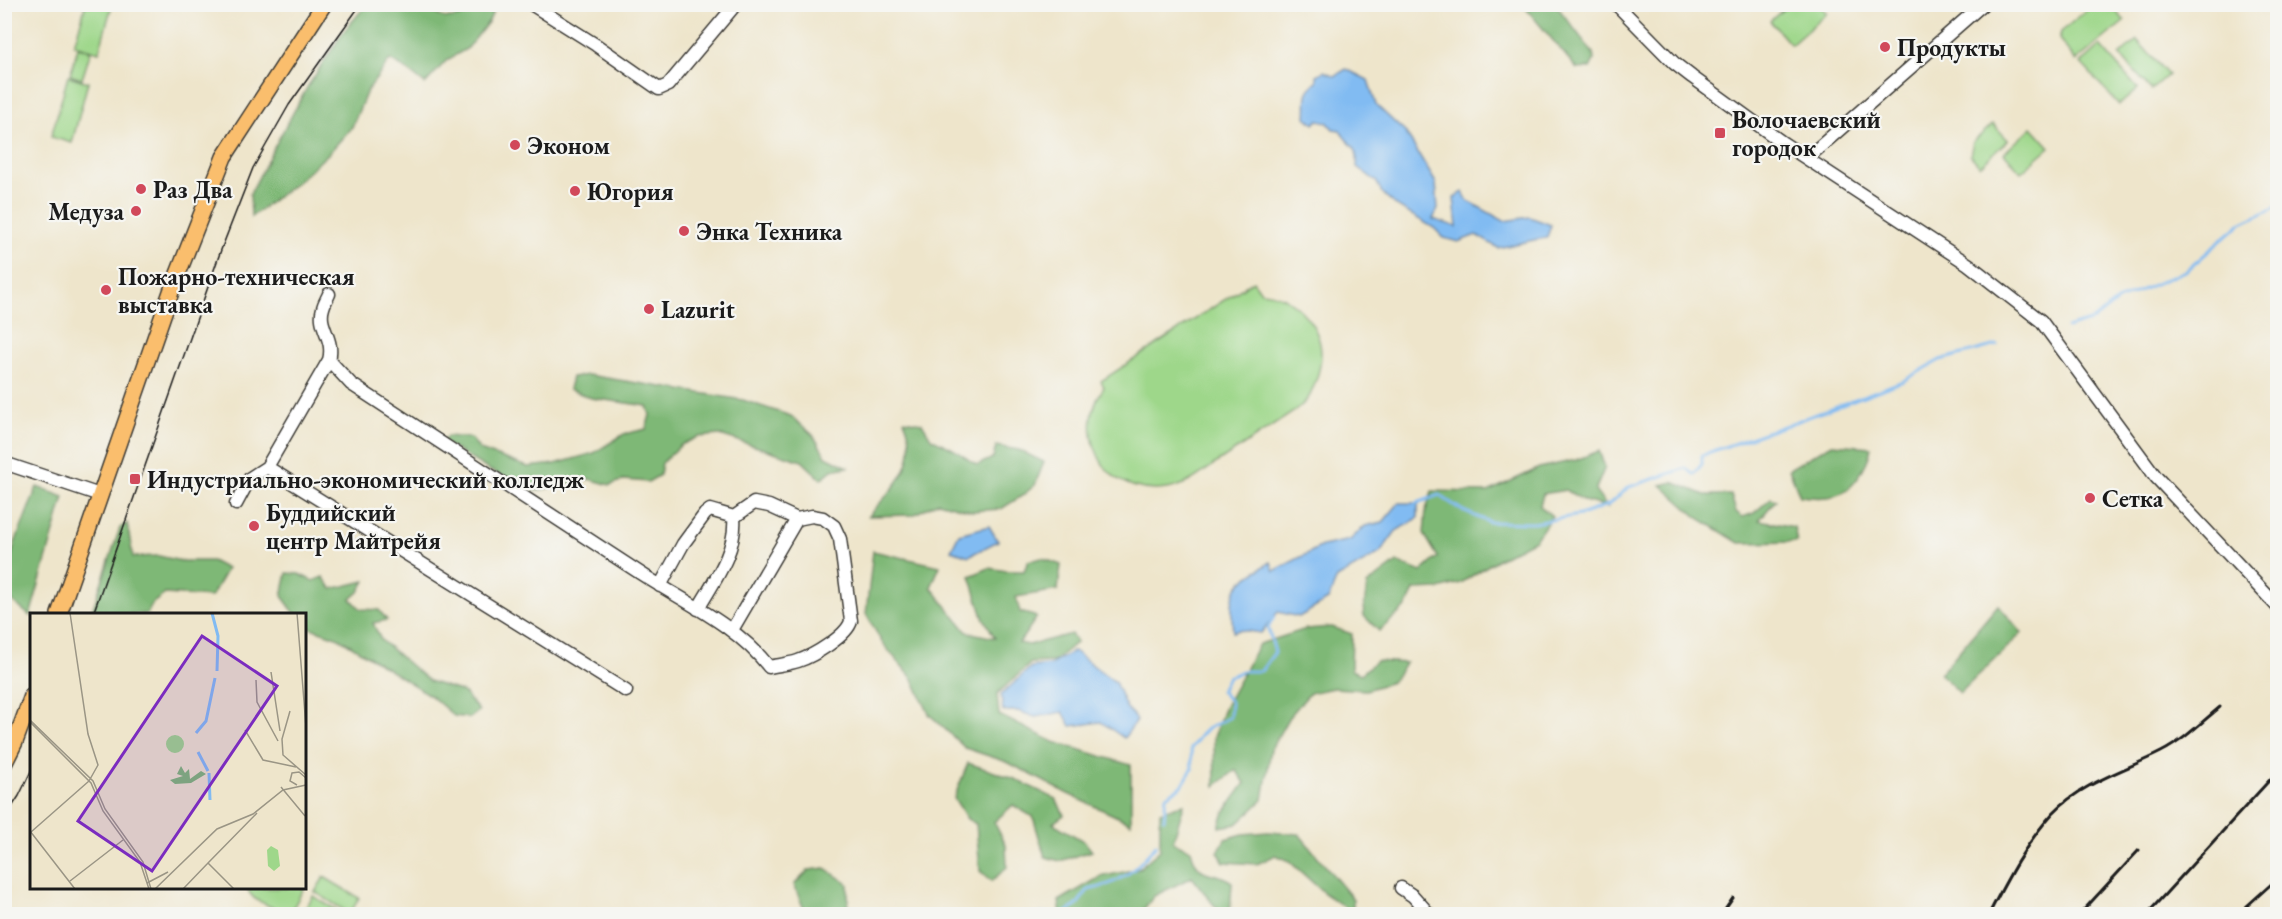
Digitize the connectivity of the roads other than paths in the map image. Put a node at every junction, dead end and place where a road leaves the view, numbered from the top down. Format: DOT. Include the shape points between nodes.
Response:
graph roads {
  1 [pos="324,4"];
  2 [pos="531,4"];
  3 [pos="736,4"];
  4 [pos="1616,4"];
  5 [pos="1983,4"];
  6 [pos="1807,158"];
  7 [pos="329,294"];
  8 [pos="328,360"];
  9 [pos="4,464"];
  10 [pos="267,467"];
  11 [pos="100,495"];
  12 [pos="236,504"];
  13 [pos="729,516"];
  14 [pos="797,519"];
  15 [pos="660,586"];
  16 [pos="2277,607"];
  17 [pos="698,609"];
  18 [pos="60,613"];
  19 [pos="732,630"];
  20 [pos="626,691"];
  21 [pos="30,701"];
  22 [pos="4,764"];
  23 [pos="1401,888"];
  24 [pos="1429,915"];
  1 -- 11 [label="main road" via="224,157 172,289"];
  2 -- 3 [label="street" via="659,89 668,85"];
  4 -- 6 [label="street" via="1674,63"];
  5 -- 6 [label="street"];
  6 -- 16 [label="street" via="1968,264 2046,325 2156,477"];
  7 -- 8 [label="street" via="322,309 322,324 332,350"];
  8 -- 10 [label="street"];
  8 -- 15 [label="street" via="351,384"];
  9 -- 11 [label="street"];
  10 -- 12 [label="street" via="250,478"];
  10 -- 20 [label="street"];
  11 -- 18 [label="main road"];
  13 -- 14 [label="street" via="754,503"];
  13 -- 15 [label="street" via="710,510 705,514"];
  13 -- 17 [label="street" via="735,528 725,563"];
  14 -- 19 [label="street"];
  14 -- 19 [label="street" via="824,518 834,526 840,539 849,628 798,661 769,667 755,648"];
  15 -- 17 [label="street"];
  17 -- 19 [label="street"];
  21 -- 22 [label="main road"];
  23 -- 24 [label="street"];
}
